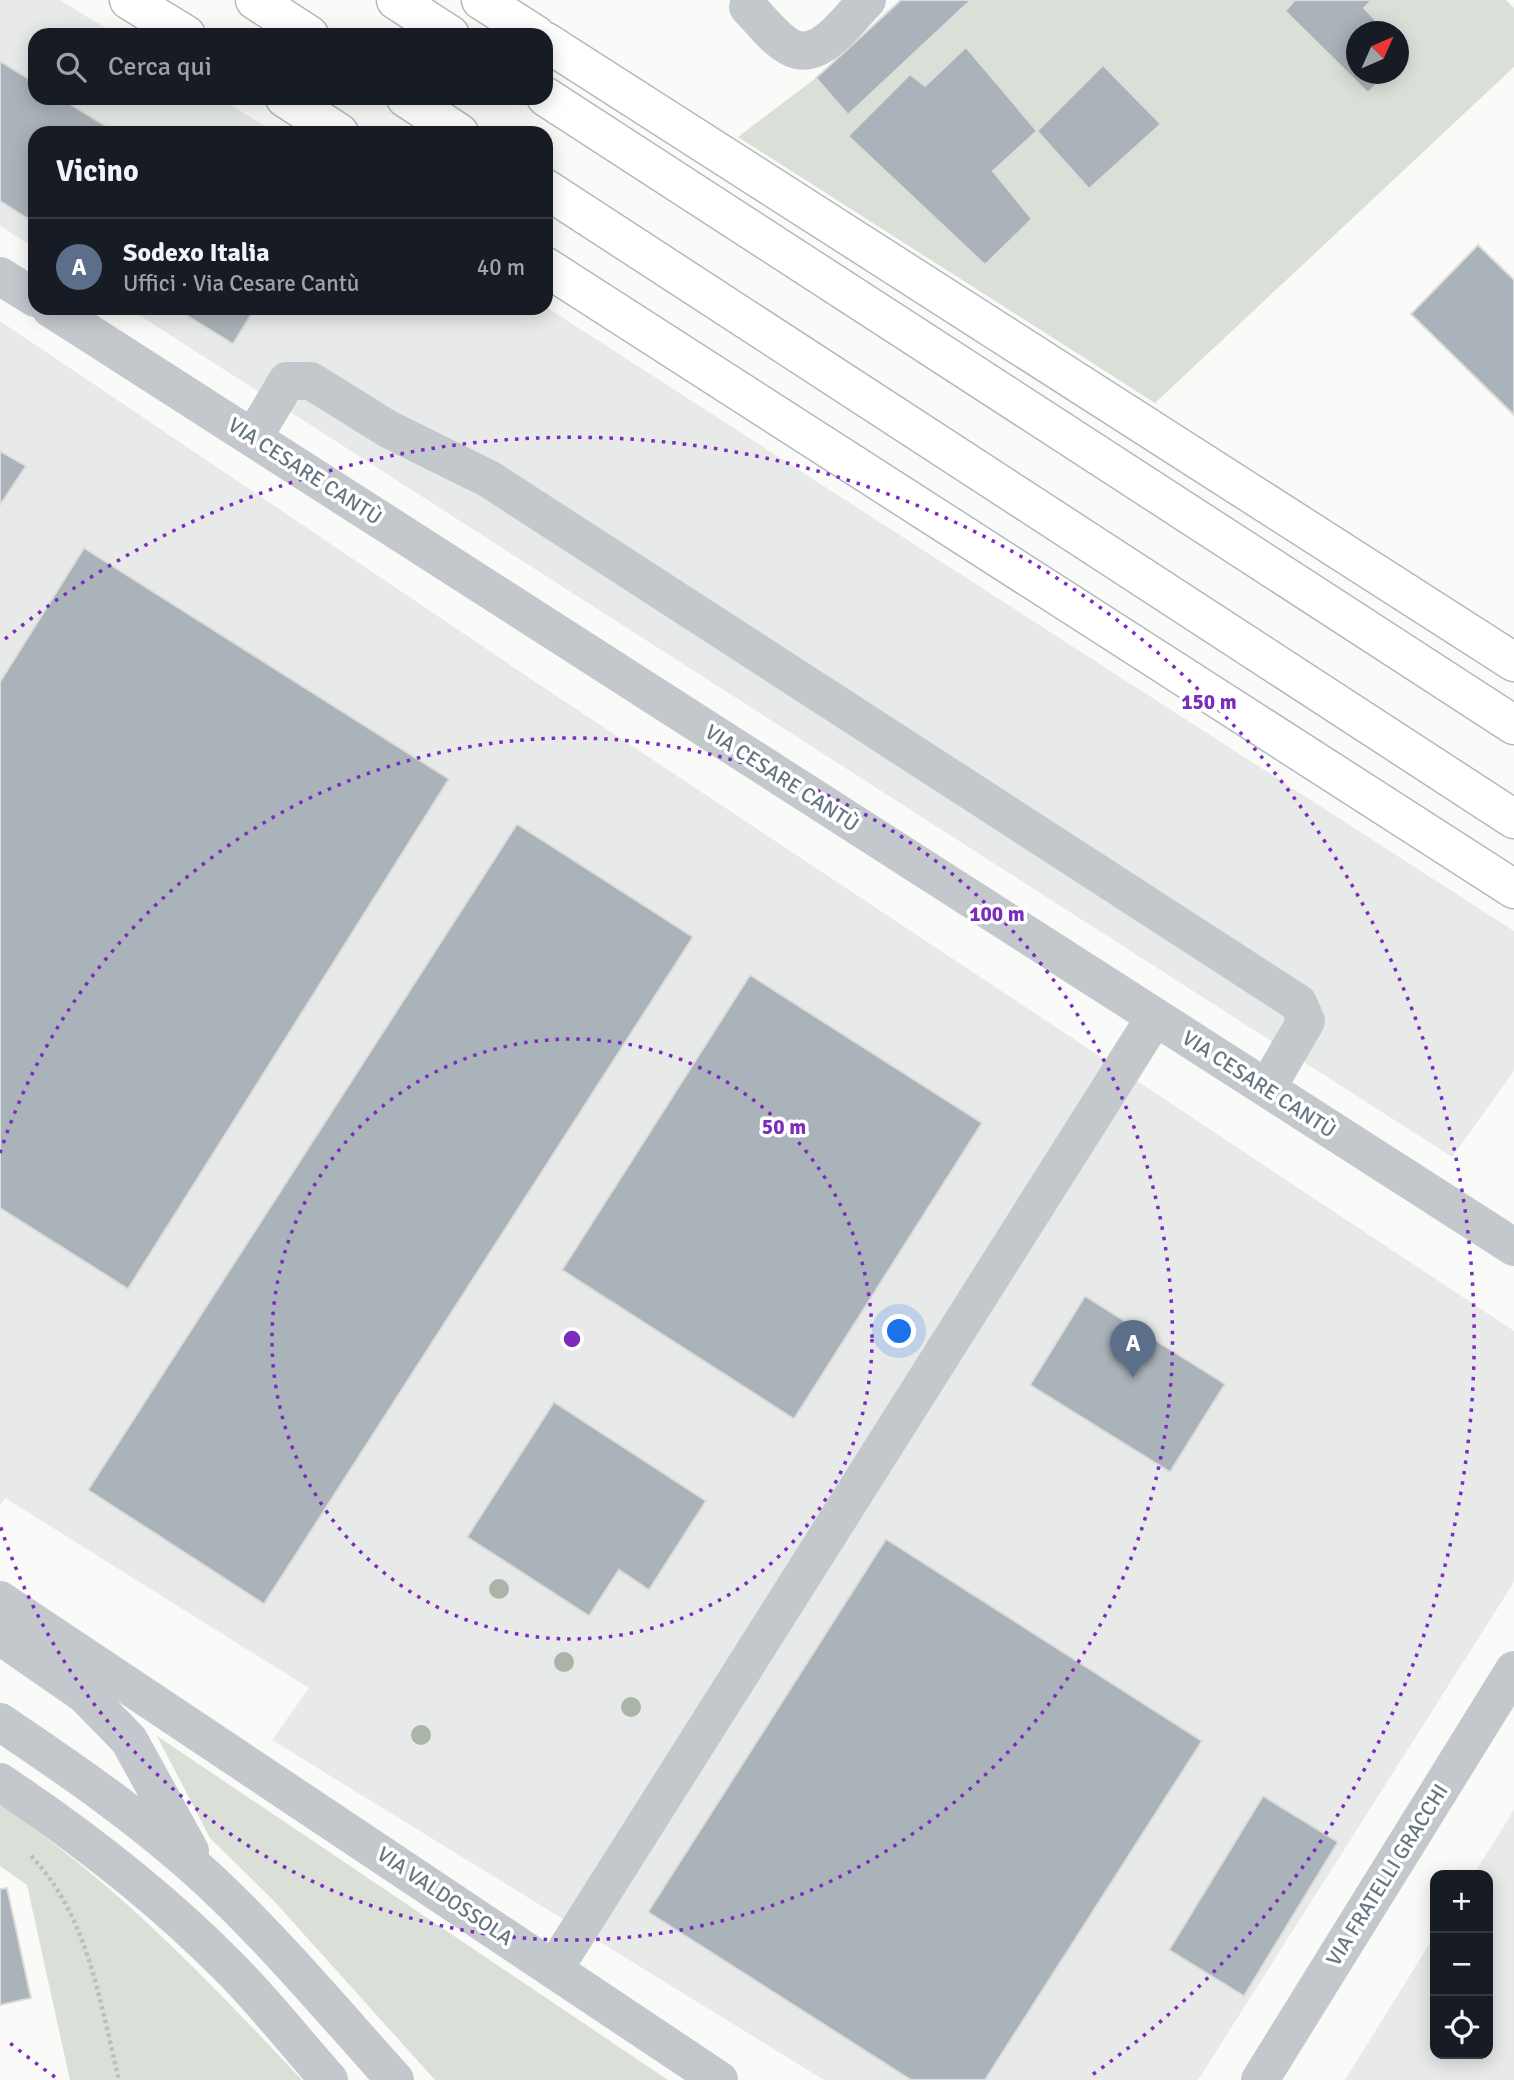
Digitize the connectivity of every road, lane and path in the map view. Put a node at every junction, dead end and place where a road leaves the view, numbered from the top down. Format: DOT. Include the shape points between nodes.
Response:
graph roads {
  1 [pos="129,0"];
  2 [pos="255,0"];
  3 [pos="396,0"];
  4 [pos="481,0"];
  5 [pos="867,0"];
  6 [pos="748,7"];
  7 [pos="175,28"];
  8 [pos="298,28"];
  9 [pos="439,28"];
  10 [pos="525,28"];
  11 [pos="553,45"];
  12 [pos="553,102"];
  13 [pos="296,105"];
  14 [pos="417,105"];
  15 [pos="328,126"];
  16 [pos="448,126"];
  17 [pos="553,194"];
  18 [pos="553,271"];
  19 [pos="0,276"];
  20 [pos="28,294"];
  21 [pos="61,315"];
  22 [pos="253,438"];
  23 [pos="1514,662"];
  24 [pos="1514,725"];
  25 [pos="1514,819"];
  26 [pos="1514,889"];
  27 [pos="1154,1017"];
  28 [pos="1267,1088"];
  29 [pos="1514,1247"];
  30 [pos="0,1600"];
  31 [pos="0,1636"];
  32 [pos="1514,1670"];
  33 [pos="0,1722"];
  34 [pos="0,1782"];
  35 [pos="48,1863"];
  36 [pos="208,1880"];
  37 [pos="554,1969"];
  38 [pos="119,2080"];
  39 [pos="329,2080"];
  40 [pos="395,2080"];
  41 [pos="719,2080"];
  42 [pos="1260,2080"];
  1 -- 7 [label="highway"];
  2 -- 8 [label="highway"];
  3 -- 9 [label="highway"];
  4 -- 10 [label="highway"];
  5 -- 6 [label="street" via="824,43 808,50 786,45"];
  11 -- 23 [label="highway"];
  12 -- 24 [label="highway"];
  13 -- 15 [label="highway"];
  14 -- 16 [label="highway"];
  17 -- 25 [label="highway"];
  18 -- 26 [label="highway"];
  19 -- 20 [label="street"];
  21 -- 22 [label="street, VIA CESARE CANTÙ"];
  22 -- 27 [label="street, VIA CESARE CANTÙ"];
  22 -- 28 [label="street" via="286,381 311,381 388,429 489,479 1298,1003 1306,1021"];
  27 -- 28 [label="street, VIA CESARE CANTÙ"];
  27 -- 37 [label="street"];
  28 -- 29 [label="street, VIA CESARE CANTÙ"];
  30 -- 37 [label="street, VIA VALDOSSOLA"];
  31 -- 36 [label="street" via="85,1694 129,1740"];
  32 -- 42 [label="street, VIA FRATELLI GRACCHI"];
  33 -- 36 [label="street" via="99,1788"];
  34 -- 39 [label="street" via="52,1816 229,1967"];
  35 -- 38 [label="path" via="27,1849 70,1908"];
  36 -- 40 [label="street" via="286,1958"];
  37 -- 41 [label="street, VIA VALDOSSOLA"];
}
